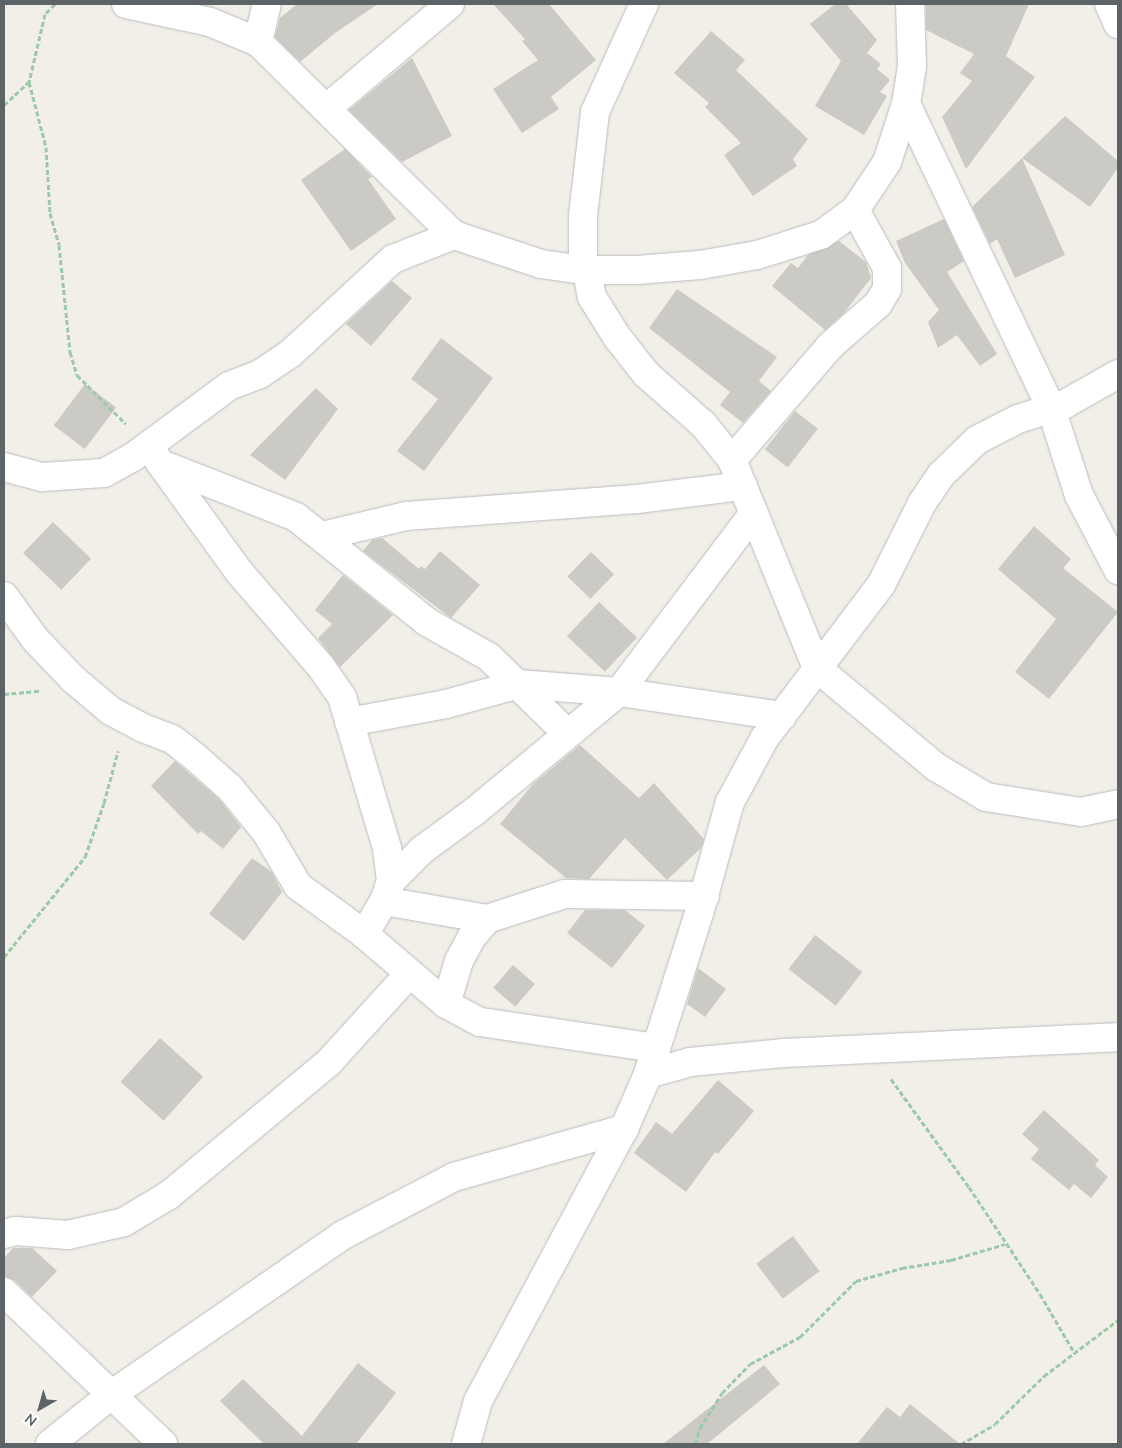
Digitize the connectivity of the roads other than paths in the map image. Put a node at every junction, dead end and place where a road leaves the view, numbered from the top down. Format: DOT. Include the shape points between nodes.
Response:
graph roads {
  1 [pos="126,4"];
  2 [pos="267,4"];
  3 [pos="450,4"];
  4 [pos="644,4"];
  5 [pos="910,4"];
  6 [pos="1109,4"];
  7 [pos="165,8"];
  8 [pos="1118,24"];
  9 [pos="258,42"];
  10 [pos="906,104"];
  11 [pos="327,108"];
  12 [pos="855,210"];
  13 [pos="454,236"];
  14 [pos="585,270"];
  15 [pos="1118,374"];
  16 [pos="1051,408"];
  17 [pos="154,455"];
  18 [pos="732,460"];
  19 [pos="4,467"];
  20 [pos="743,486"];
  21 [pos="754,513"];
  22 [pos="322,536"];
  23 [pos="1118,570"];
  24 [pos="4,596"];
  25 [pos="817,668"];
  26 [pos="519,684"];
  27 [pos="619,692"];
  28 [pos="782,716"];
  29 [pos="349,722"];
  30 [pos="567,733"];
  31 [pos="1118,804"];
  32 [pos="388,891"];
  33 [pos="704,896"];
  34 [pos="487,918"];
  35 [pos="364,934"];
  36 [pos="409,974"];
  37 [pos="446,1004"];
  38 [pos="1118,1038"];
  39 [pos="656,1048"];
  40 [pos="648,1074"];
  41 [pos="624,1129"];
  42 [pos="4,1234"];
  43 [pos="4,1292"];
  44 [pos="112,1395"];
  45 [pos="50,1444"];
  46 [pos="163,1444"];
  47 [pos="466,1444"];
  1 -- 7 [label="street"];
  2 -- 9 [label="street"];
  3 -- 11 [label="street"];
  4 -- 14 [label="street" via="595,112 583,216"];
  5 -- 10 [label="street" via="912,66"];
  6 -- 8 [label="street"];
  7 -- 9 [label="street"];
  9 -- 11 [label="street"];
  10 -- 12 [label="street" via="887,162"];
  10 -- 16 [label="street"];
  11 -- 13 [label="street"];
  12 -- 14 [label="street" via="821,235 757,256 700,266"];
  12 -- 18 [label="street" via="886,268 887,289 878,304 830,346"];
  13 -- 14 [label="street" via="541,264"];
  13 -- 17 [label="street" via="393,259 291,353 260,374 229,386"];
  14 -- 18 [label="street" via="592,296 617,337 646,374 703,424"];
  15 -- 16 [label="street"];
  16 -- 23 [label="street" via="1079,495"];
  16 -- 25 [label="street" via="1018,419 977,440 941,475 922,503 881,585"];
  17 -- 19 [label="street" via="104,473 74,478 42,477"];
  17 -- 22 [label="street" via="296,517"];
  17 -- 29 [label="street" via="240,573 321,667 342,697"];
  18 -- 20 [label="street"];
  20 -- 21 [label="street"];
  20 -- 22 [label="street" via="637,499 406,516"];
  21 -- 25 [label="street"];
  21 -- 27 [label="street"];
  22 -- 26 [label="street" via="427,622 489,657"];
  24 -- 35 [label="street" via="34,639 72,680 126,719 172,739 230,788 266,832 298,886"];
  25 -- 28 [label="street"];
  25 -- 31 [label="street" via="936,767 986,797 1081,812"];
  26 -- 27 [label="street"];
  26 -- 29 [label="street" via="446,704"];
  26 -- 30 [label="street"];
  27 -- 28 [label="street"];
  27 -- 30 [label="street"];
  28 -- 33 [label="street" via="764,740 730,802"];
  29 -- 32 [label="street" via="387,848"];
  30 -- 32 [label="street" via="475,811 422,850"];
  32 -- 34 [label="street"];
  32 -- 35 [label="street"];
  33 -- 34 [label="street" via="565,894"];
  33 -- 39 [label="street"];
  34 -- 37 [label="street" via="459,961"];
  35 -- 36 [label="street"];
  36 -- 37 [label="street"];
  36 -- 42 [label="street" via="328,1062 169,1194 124,1222 68,1235 15,1230"];
  37 -- 39 [label="street" via="480,1022"];
  38 -- 40 [label="street" via="868,1049 690,1062"];
  39 -- 40 [label="street"];
  40 -- 41 [label="street"];
  41 -- 44 [label="street" via="454,1177 343,1235"];
  41 -- 47 [label="street" via="478,1401"];
  43 -- 44 [label="street"];
  44 -- 45 [label="street"];
  44 -- 46 [label="street"];
}
